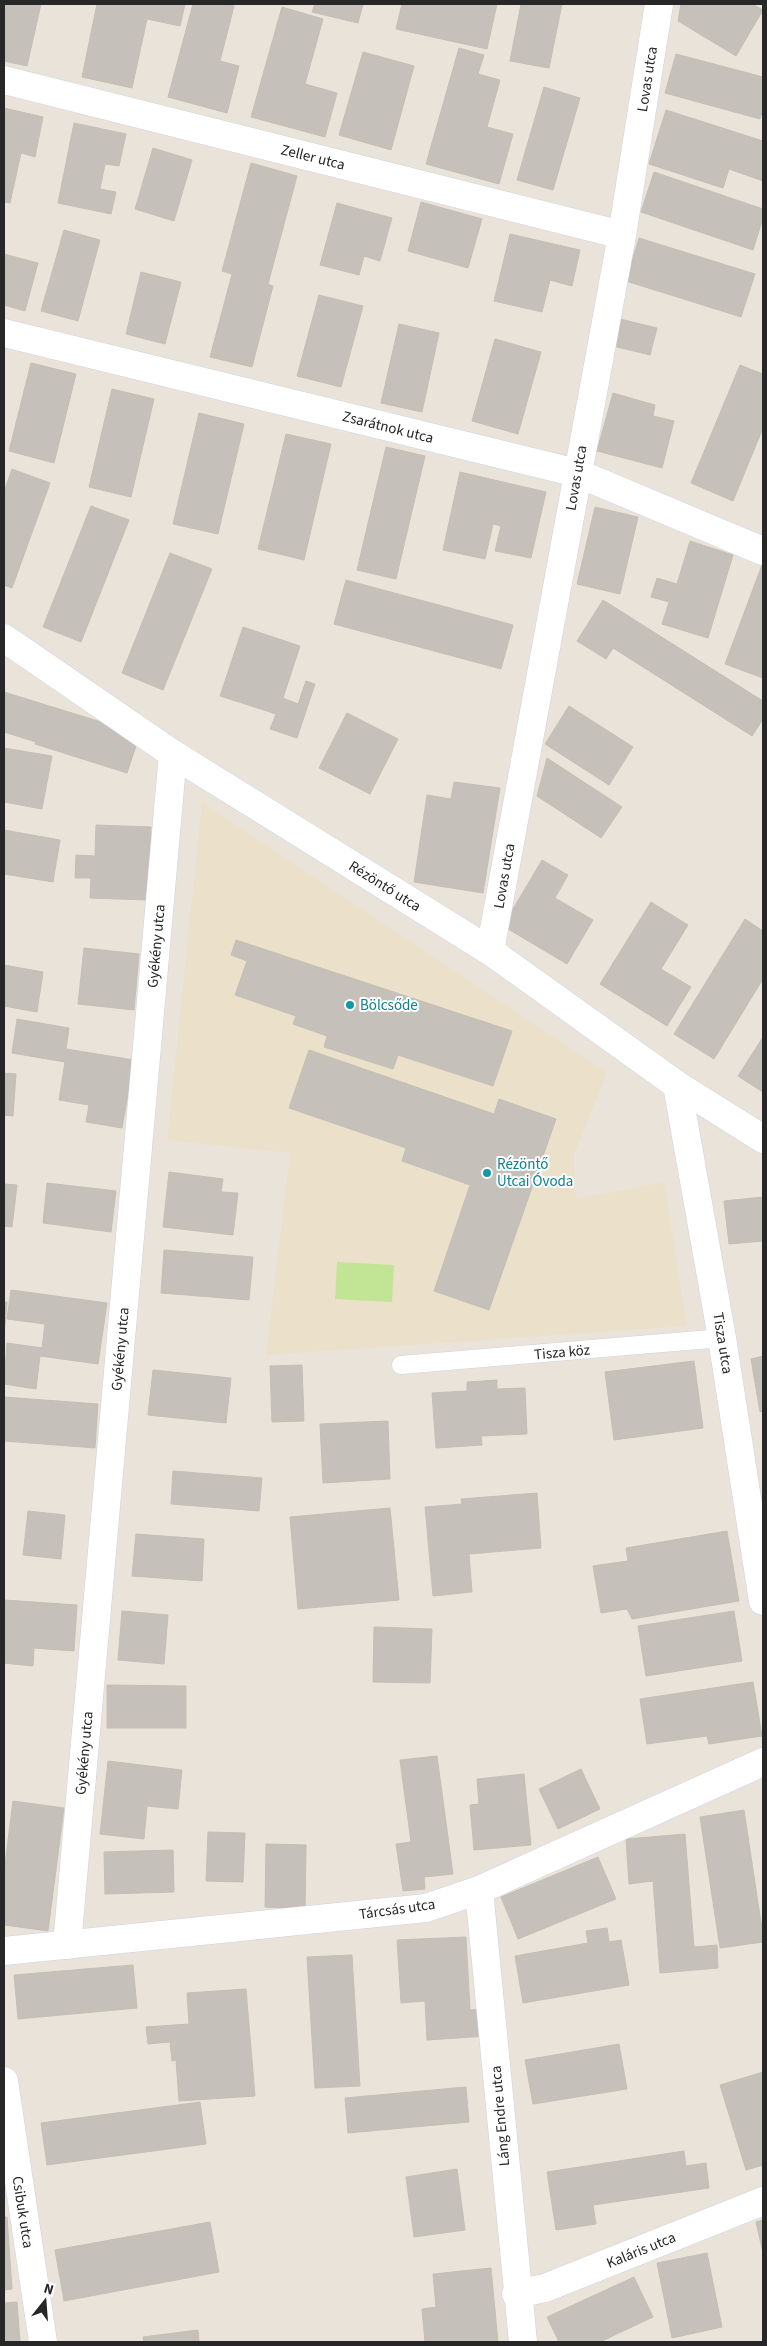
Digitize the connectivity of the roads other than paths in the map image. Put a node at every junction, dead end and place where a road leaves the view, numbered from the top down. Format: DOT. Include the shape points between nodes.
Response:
graph roads {
  1 [pos="659,4"];
  2 [pos="4,80"];
  3 [pos="622,235"];
  4 [pos="4,333"];
  5 [pos="577,473"];
  6 [pos="763,551"];
  7 [pos="4,638"];
  8 [pos="173,754"];
  9 [pos="490,951"];
  10 [pos="677,1085"];
  11 [pos="763,1139"];
  12 [pos="722,1338"];
  13 [pos="401,1365"];
  14 [pos="763,1601"];
  15 [pos="763,1762"];
  16 [pos="478,1890"];
  17 [pos="67,1945"];
  18 [pos="4,1951"];
  19 [pos="4,2081"];
  20 [pos="763,2200"];
  21 [pos="516,2294"];
  22 [pos="43,2342"];
  23 [pos="523,2342"];
  1 -- 3 [label="street, Lovas utca"];
  2 -- 3 [label="street, Zeller utca"];
  3 -- 5 [label="street, Lovas utca"];
  4 -- 5 [label="street, Zsarátnok utca"];
  5 -- 6 [label="street, Zsarátnok utca"];
  5 -- 9 [label="street, Lovas utca"];
  7 -- 8 [label="street, Rézöntő utca"];
  8 -- 9 [label="street, Rézöntő utca"];
  8 -- 17 [label="street, Gyékény utca"];
  9 -- 10 [label="street, Rézöntő utca"];
  10 -- 11 [label="street, Rézöntő utca"];
  10 -- 12 [label="street, Tisza utca"];
  12 -- 13 [label="lane, Tisza köz"];
  12 -- 14 [label="street, Tisza utca"];
  15 -- 16 [label="street, Tárcsás utca"];
  16 -- 17 [label="street, Tárcsás utca" via="426,1908"];
  16 -- 21 [label="street, Láng Endre utca"];
  17 -- 18 [label="street, Tárcsás utca"];
  19 -- 22 [label="street, Csibuk utca"];
  20 -- 21 [label="street, Kaláris utca" via="545,2288"];
  21 -- 23 [label="street, Láng Endre utca"];
}
